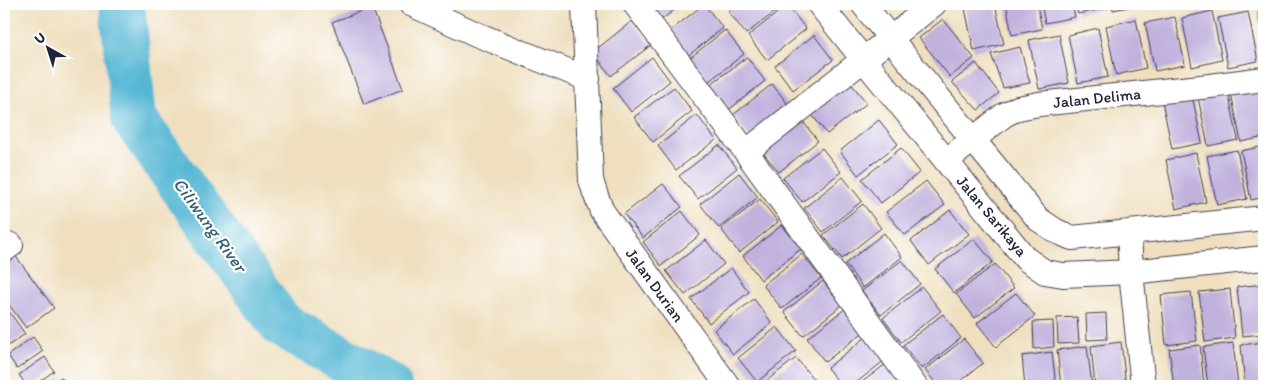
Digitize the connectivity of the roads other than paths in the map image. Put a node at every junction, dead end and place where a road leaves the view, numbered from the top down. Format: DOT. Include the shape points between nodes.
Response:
graph roads {
  1 [pos="411,4"];
  2 [pos="584,4"];
  3 [pos="635,4"];
  4 [pos="819,4"];
  5 [pos="934,4"];
  6 [pos="866,8"];
  7 [pos="890,38"];
  8 [pos="863,59"];
  9 [pos="588,79"];
  10 [pos="1264,79"];
  11 [pos="973,139"];
  12 [pos="746,152"];
  13 [pos="946,161"];
  14 [pos="1264,218"];
  15 [pos="1129,232"];
  16 [pos="1264,258"];
  17 [pos="1131,272"];
  18 [pos="728,386"];
  19 [pos="915,386"];
  20 [pos="1143,386"];
  1 -- 9 [label="street"];
  2 -- 9 [label="street, Jalan Durian"];
  3 -- 12 [label="street"];
  4 -- 8 [label="street, Jalan Sarikaya"];
  5 -- 7 [label="street"];
  6 -- 7 [label="street, Jalan Sarikaya"];
  7 -- 8 [label="street"];
  7 -- 11 [label="street, Jalan Sarikaya"];
  8 -- 12 [label="street"];
  8 -- 13 [label="street, Jalan Sarikaya"];
  9 -- 18 [label="street, Jalan Durian" via="592,180 602,210"];
  10 -- 11 [label="street, Jalan Delima" via="1018,108"];
  11 -- 13 [label="street, Jalan Delima"];
  11 -- 15 [label="street, Jalan Sarikaya" via="1038,219 1056,231 1072,238"];
  12 -- 19 [label="street"];
  13 -- 17 [label="street, Jalan Sarikaya" via="1026,259 1045,272 1062,276"];
  14 -- 15 [label="street, Jalan Sarikaya"];
  15 -- 17 [label="street"];
  16 -- 17 [label="street, Jalan Sarikaya"];
  17 -- 20 [label="street"];
}
